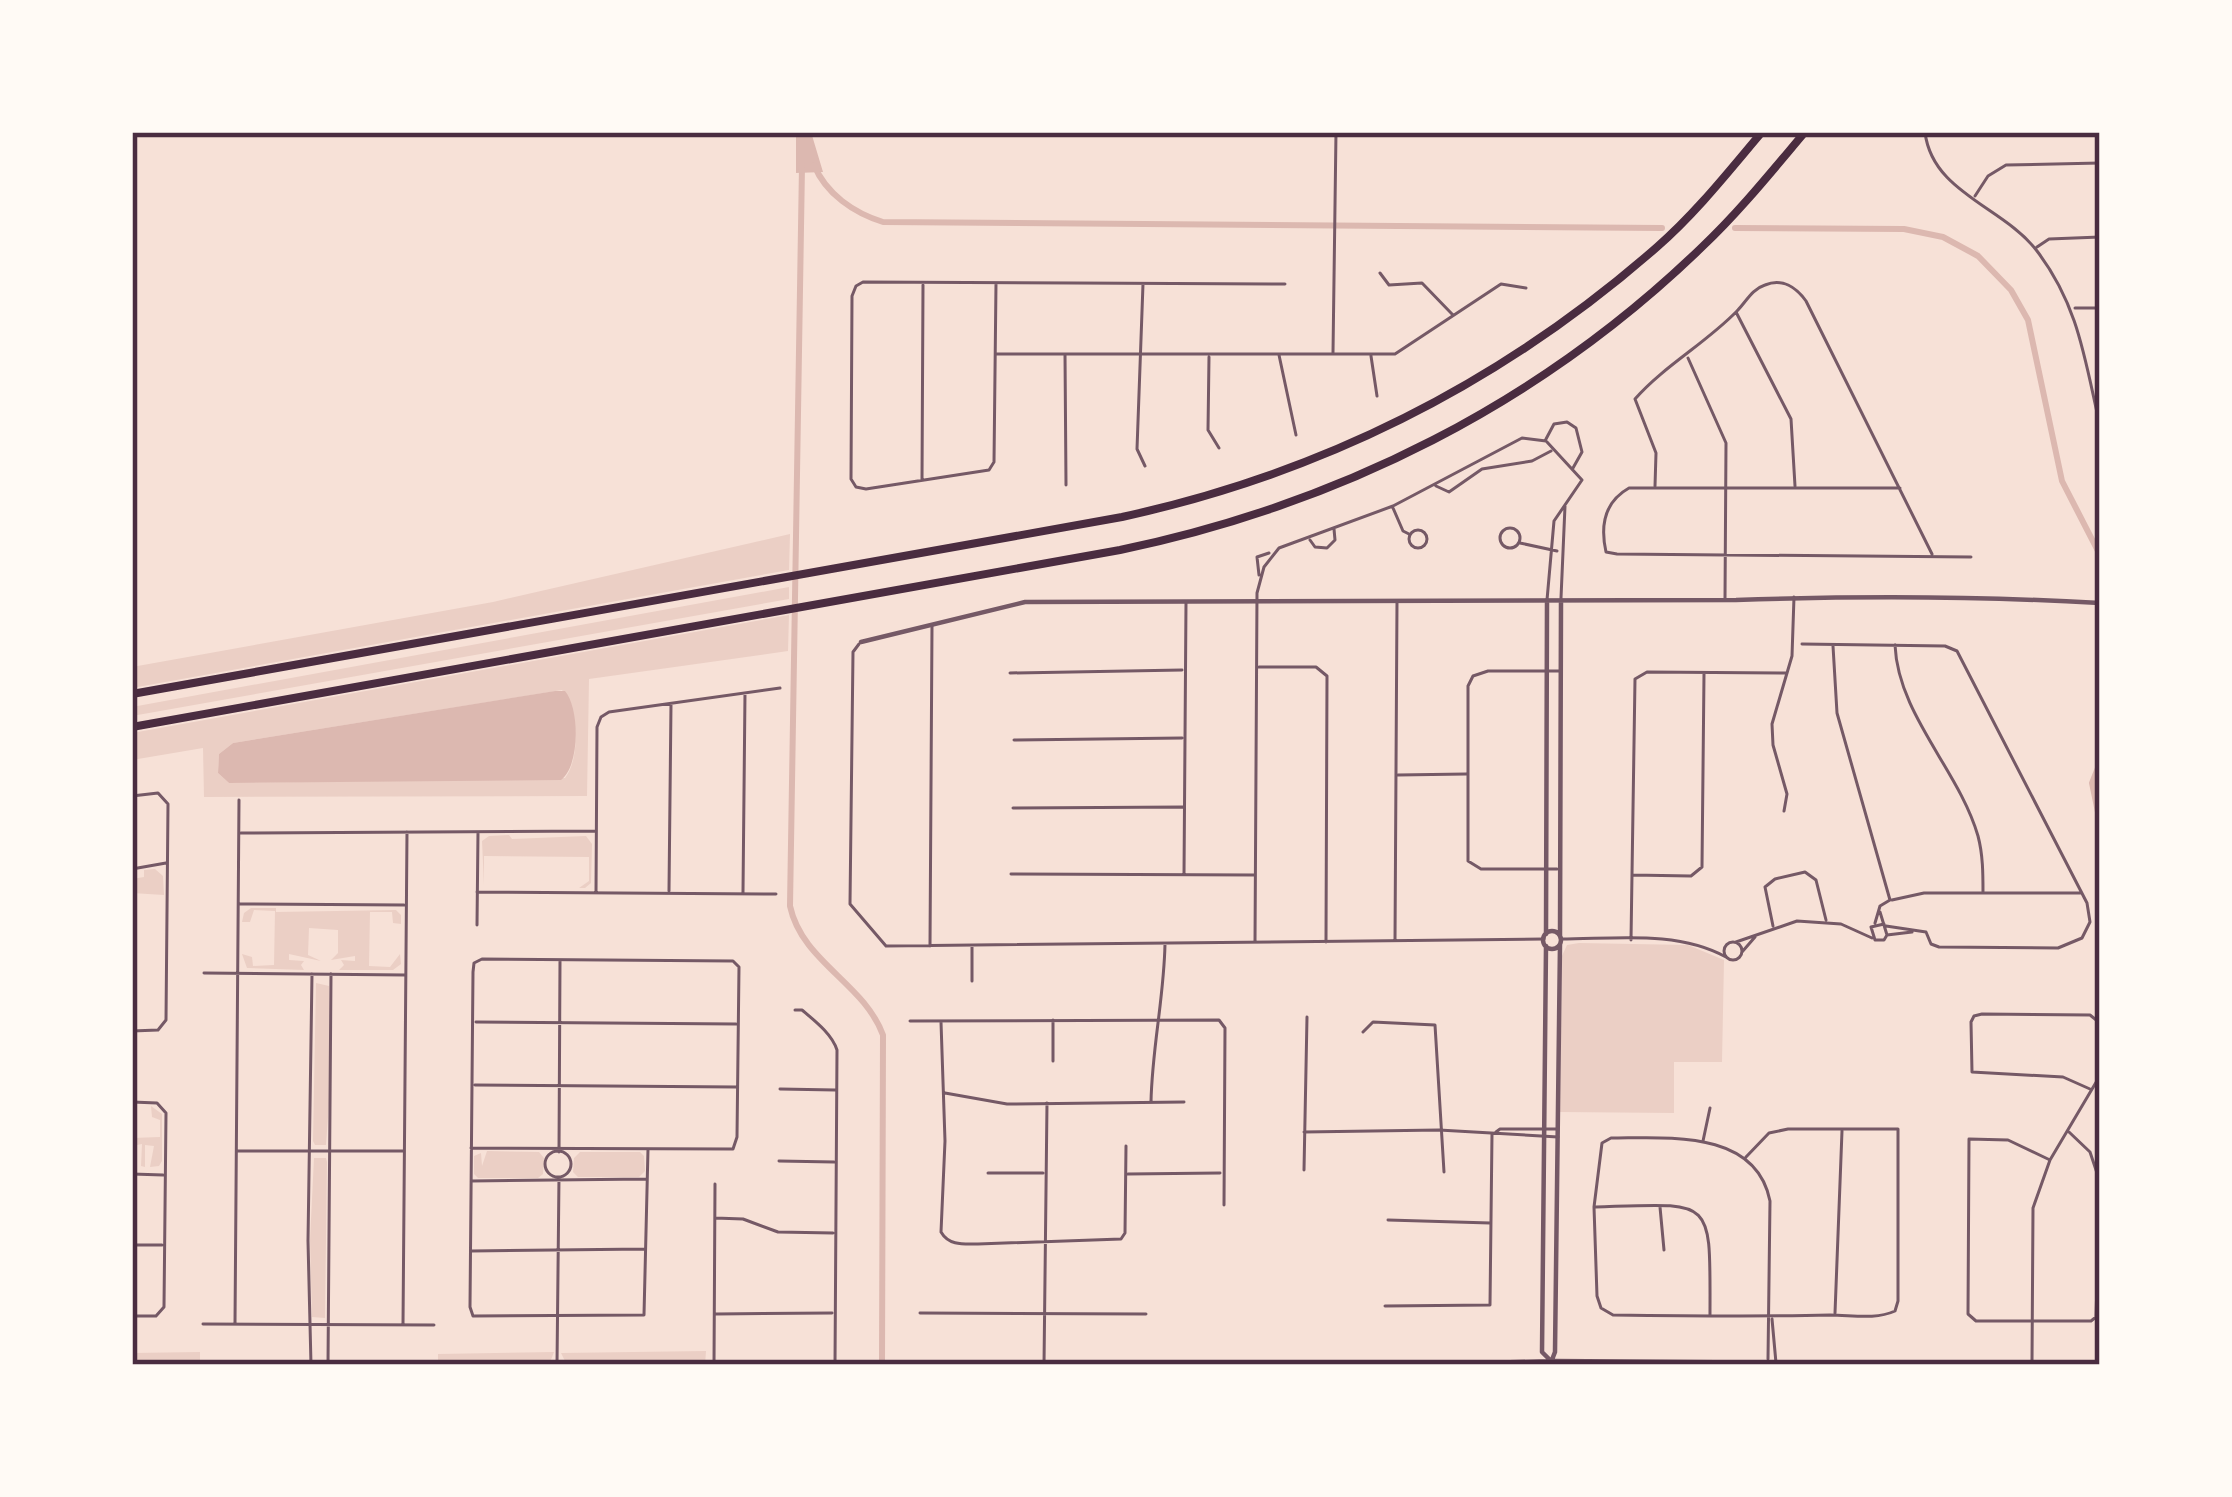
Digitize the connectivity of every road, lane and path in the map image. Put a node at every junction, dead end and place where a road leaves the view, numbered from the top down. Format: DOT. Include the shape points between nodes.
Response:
graph roads {
  1 [pos="1336,132"];
  2 [pos="1762,132"];
  3 [pos="1805,132"];
  4 [pos="1925,132"];
  5 [pos="2100,163"];
  6 [pos="1974,197"];
  7 [pos="2100,237"];
  8 [pos="2035,248"];
  9 [pos="1379,273"];
  10 [pos="923,283"];
  11 [pos="996,283"];
  12 [pos="1143,283"];
  13 [pos="1285,284"];
  14 [pos="1526,288"];
  15 [pos="2073,308"];
  16 [pos="2100,308"];
  17 [pos="1736,312"];
  18 [pos="1453,316"];
  19 [pos="995,354"];
  20 [pos="1065,354"];
  21 [pos="1142,354"];
  22 [pos="1209,354"];
  23 [pos="1279,355"];
  24 [pos="1333,355"];
  25 [pos="1370,355"];
  26 [pos="1687,355"];
  27 [pos="2090,379"];
  28 [pos="2100,379"];
  29 [pos="1377,396"];
  30 [pos="2100,426"];
  31 [pos="1297,435"];
  32 [pos="1546,441"];
  33 [pos="1219,448"];
  34 [pos="1553,448"];
  35 [pos="1144,466"];
  36 [pos="1573,468"];
  37 [pos="922,482"];
  38 [pos="1066,484"];
  39 [pos="1434,484"];
  40 [pos="1655,488"];
  41 [pos="1726,488"];
  42 [pos="1795,488"];
  43 [pos="1900,488"];
  44 [pos="1568,499"];
  45 [pos="1393,506"];
  46 [pos="1334,528"];
  47 [pos="1409,534"];
  48 [pos="1309,537"];
  49 [pos="1519,542"];
  50 [pos="1549,550"];
  51 [pos="1561,551"];
  52 [pos="1273,554"];
  53 [pos="1725,555"];
  54 [pos="1934,557"];
  55 [pos="1971,557"];
  56 [pos="1259,577"];
  57 [pos="1793,597"];
  58 [pos="1397,600"];
  59 [pos="1547,600"];
  60 [pos="1561,600"];
  61 [pos="1725,600"];
  62 [pos="1257,601"];
  63 [pos="1186,602"];
  64 [pos="2100,603"];
  65 [pos="932,624"];
  66 [pos="861,642"];
  67 [pos="1802,644"];
  68 [pos="1833,644"];
  69 [pos="1895,645"];
  70 [pos="1257,667"];
  71 [pos="1184,670"];
  72 [pos="1548,671"];
  73 [pos="1560,671"];
  74 [pos="1704,672"];
  75 [pos="1010,673"];
  76 [pos="1786,673"];
  77 [pos="780,688"];
  78 [pos="132,694"];
  79 [pos="745,694"];
  80 [pos="671,704"];
  81 [pos="132,727"];
  82 [pos="1184,738"];
  83 [pos="1014,740"];
  84 [pos="1468,774"];
  85 [pos="1396,775"];
  86 [pos="132,796"];
  87 [pos="239,800"];
  88 [pos="1184,807"];
  89 [pos="1013,808"];
  90 [pos="1784,812"];
  91 [pos="596,831"];
  92 [pos="406,832"];
  93 [pos="478,832"];
  94 [pos="239,833"];
  95 [pos="167,863"];
  96 [pos="1547,868"];
  97 [pos="1558,868"];
  98 [pos="132,869"];
  99 [pos="1011,874"];
  100 [pos="1184,874"];
  101 [pos="1256,875"];
  102 [pos="1631,875"];
  103 [pos="477,892"];
  104 [pos="596,893"];
  105 [pos="669,893"];
  106 [pos="1983,893"];
  107 [pos="2082,893"];
  108 [pos="743,894"];
  109 [pos="776,894"];
  110 [pos="1890,900"];
  111 [pos="238,904"];
  112 [pos="406,905"];
  113 [pos="1879,910"];
  114 [pos="1827,922"];
  115 [pos="1874,924"];
  116 [pos="477,925"];
  117 [pos="1885,925"];
  118 [pos="1773,927"];
  119 [pos="1855,928"];
  120 [pos="1913,932"];
  121 [pos="1887,935"];
  122 [pos="1756,936"];
  123 [pos="1872,938"];
  124 [pos="1545,940"];
  125 [pos="1560,940"];
  126 [pos="1631,940"];
  127 [pos="1395,941"];
  128 [pos="1256,942"];
  129 [pos="1326,942"];
  130 [pos="1736,942"];
  131 [pos="1165,943"];
  132 [pos="972,944"];
  133 [pos="1708,946"];
  134 [pos="1726,946"];
  135 [pos="929,948"];
  136 [pos="1742,952"];
  137 [pos="1726,957"];
  138 [pos="560,959"];
  139 [pos="204,973"];
  140 [pos="238,974"];
  141 [pos="312,974"];
  142 [pos="331,974"];
  143 [pos="405,975"];
  144 [pos="972,981"];
  145 [pos="795,1010"];
  146 [pos="1307,1017"];
  147 [pos="1158,1019"];
  148 [pos="1053,1020"];
  149 [pos="2098,1020"];
  150 [pos="910,1021"];
  151 [pos="941,1021"];
  152 [pos="472,1022"];
  153 [pos="560,1023"];
  154 [pos="738,1024"];
  155 [pos="132,1030"];
  156 [pos="1363,1032"];
  157 [pos="1546,1037"];
  158 [pos="1558,1037"];
  159 [pos="2100,1041"];
  160 [pos="1053,1060"];
  161 [pos="472,1085"];
  162 [pos="560,1085"];
  163 [pos="738,1087"];
  164 [pos="780,1089"];
  165 [pos="837,1090"];
  166 [pos="2091,1090"];
  167 [pos="943,1093"];
  168 [pos="132,1102"];
  169 [pos="1151,1102"];
  170 [pos="1184,1102"];
  171 [pos="1047,1103"];
  172 [pos="1710,1108"];
  173 [pos="1439,1130"];
  174 [pos="1842,1131"];
  175 [pos="1304,1132"];
  176 [pos="2069,1132"];
  177 [pos="1547,1133"];
  178 [pos="1558,1133"];
  179 [pos="1493,1134"];
  180 [pos="1703,1142"];
  181 [pos="1126,1147"];
  182 [pos="471,1148"];
  183 [pos="648,1149"];
  184 [pos="559,1150"];
  185 [pos="237,1151"];
  186 [pos="311,1151"];
  187 [pos="330,1151"];
  188 [pos="404,1151"];
  189 [pos="1746,1156"];
  190 [pos="2050,1160"];
  191 [pos="779,1161"];
  192 [pos="836,1162"];
  193 [pos="1304,1170"];
  194 [pos="1444,1172"];
  195 [pos="988,1173"];
  196 [pos="1045,1173"];
  197 [pos="1223,1173"];
  198 [pos="132,1174"];
  199 [pos="1126,1174"];
  200 [pos="165,1175"];
  201 [pos="559,1179"];
  202 [pos="648,1179"];
  203 [pos="471,1181"];
  204 [pos="715,1184"];
  205 [pos="1224,1205"];
  206 [pos="1660,1205"];
  207 [pos="1594,1207"];
  208 [pos="715,1218"];
  209 [pos="1388,1220"];
  210 [pos="1492,1223"];
  211 [pos="835,1233"];
  212 [pos="164,1244"];
  213 [pos="1047,1244"];
  214 [pos="132,1245"];
  215 [pos="647,1249"];
  216 [pos="558,1250"];
  217 [pos="1664,1250"];
  218 [pos="470,1251"];
  219 [pos="1385,1306"];
  220 [pos="834,1313"];
  221 [pos="920,1313"];
  222 [pos="714,1314"];
  223 [pos="1045,1314"];
  224 [pos="1146,1314"];
  225 [pos="1835,1315"];
  226 [pos="132,1316"];
  227 [pos="1710,1316"];
  228 [pos="1771,1317"];
  229 [pos="557,1318"];
  230 [pos="2032,1321"];
  231 [pos="203,1324"];
  232 [pos="235,1324"];
  233 [pos="310,1325"];
  234 [pos="328,1325"];
  235 [pos="403,1325"];
  236 [pos="434,1325"];
  237 [pos="1551,1363"];
  238 [pos="1772,1363"];
  239 [pos="1651,1364"];
  240 [pos="1738,1364"];
  241 [pos="1747,1364"];
  242 [pos="2032,1364"];
  243 [pos="310,1365"];
  244 [pos="328,1365"];
  245 [pos="557,1365"];
  246 [pos="714,1365"];
  247 [pos="835,1365"];
  248 [pos="1044,1365"];
  249 [pos="1420,1365"];
  250 [pos="1935,1365"];
  251 [pos="2100,1365"];
  1 -- 24 [label="street"];
  2 -- 78 [label="highway" via="1657,247 1528,348 1384,430 1292,469 1122,517"];
  3 -- 81 [label="highway" via="1703,247 1605,331 1435,441 1288,505 1167,540"];
  4 -- 6 [label="street" via="1940,170"];
  5 -- 6 [label="street" via="2006,164"];
  6 -- 8 [label="street"];
  7 -- 8 [label="street" via="2049,239"];
  8 -- 15 [label="street"];
  9 -- 18 [label="street" via="1389,285 1422,283"];
  10 -- 11 [label="street"];
  10 -- 37 [label="street"];
  10 -- 37 [label="street" via="856,286 850,479 866,490"];
  11 -- 12 [label="street"];
  11 -- 19 [label="street"];
  12 -- 13 [label="street"];
  12 -- 21 [label="street"];
  14 -- 18 [label="street" via="1502,284"];
  15 -- 16 [label="street"];
  15 -- 27 [label="street"];
  17 -- 26 [label="street"];
  17 -- 42 [label="street" via="1791,419"];
  17 -- 43 [label="street" via="1766,284 1793,287"];
  18 -- 25 [label="street" via="1395,354"];
  19 -- 20 [label="street"];
  19 -- 37 [label="street" via="994,462 989,470"];
  20 -- 21 [label="street"];
  20 -- 38 [label="street"];
  21 -- 22 [label="street"];
  21 -- 35 [label="street" via="1137,449"];
  22 -- 23 [label="street"];
  22 -- 33 [label="street" via="1208,430"];
  23 -- 24 [label="street"];
  23 -- 31 [label="street"];
  24 -- 25 [label="street"];
  25 -- 29 [label="street"];
  26 -- 40 [label="street" via="1635,399 1656,453"];
  26 -- 41 [label="street" via="1722,430"];
  27 -- 28 [label="street"];
  27 -- 30 [label="street"];
  32 -- 34 [label="street"];
  32 -- 36 [label="street" via="1555,424 1576,428 1582,452"];
  32 -- 39 [label="street" via="1522,438"];
  34 -- 36 [label="street"];
  34 -- 39 [label="street" via="1532,461 1482,469 1449,492"];
  36 -- 44 [label="street" via="1582,481"];
  39 -- 45 [label="street"];
  40 -- 41 [label="street"];
  40 -- 53 [label="street" via="1620,492 1605,513 1606,552"];
  41 -- 42 [label="street"];
  41 -- 53 [label="street"];
  42 -- 43 [label="street"];
  43 -- 54 [label="street"];
  44 -- 50 [label="street"];
  44 -- 51 [label="street"];
  45 -- 46 [label="street"];
  45 -- 47 [label="street"];
  46 -- 48 [label="street"];
  46 -- 48 [label="street" via="1327,548"];
  48 -- 52 [label="street"];
  49 -- 50 [label="street"];
  50 -- 51 [label="street"];
  50 -- 59 [label="street"];
  51 -- 60 [label="street"];
  52 -- 56 [label="street"];
  52 -- 56 [label="street" via="1257,557"];
  53 -- 54 [label="street"];
  53 -- 61 [label="street"];
  54 -- 55 [label="street"];
  56 -- 62 [label="street"];
  57 -- 61 [label="street"];
  57 -- 64 [label="street"];
  57 -- 76 [label="street"];
  58 -- 59 [label="street"];
  58 -- 62 [label="street"];
  58 -- 85 [label="street"];
  59 -- 60 [label="street"];
  59 -- 72 [label="street"];
  60 -- 61 [label="street"];
  60 -- 73 [label="street"];
  62 -- 63 [label="street"];
  62 -- 70 [label="street"];
  63 -- 65 [label="street" via="1025,602"];
  63 -- 71 [label="street"];
  65 -- 66 [label="street"];
  65 -- 135 [label="street"];
  66 -- 135 [label="street" via="853,652 850,904 886,946"];
  67 -- 68 [label="street"];
  68 -- 69 [label="street"];
  68 -- 110 [label="street" via="1837,713"];
  69 -- 106 [label="street" via="1900,682 1975,827"];
  69 -- 107 [label="street" via="1951,646 1960,656"];
  70 -- 101 [label="street"];
  70 -- 129 [label="street" via="1320,668 1328,681"];
  71 -- 75 [label="street"];
  71 -- 82 [label="street"];
  72 -- 73 [label="street"];
  72 -- 84 [label="street" via="1473,676"];
  72 -- 96 [label="street"];
  73 -- 97 [label="street"];
  74 -- 76 [label="street"];
  74 -- 102 [label="street" via="1637,676"];
  74 -- 102 [label="street" via="1698,872"];
  76 -- 90 [label="street" via="1772,724"];
  77 -- 79 [label="street"];
  79 -- 80 [label="street"];
  79 -- 108 [label="street"];
  80 -- 91 [label="street" via="601,717"];
  80 -- 105 [label="street"];
  82 -- 83 [label="street"];
  82 -- 88 [label="street"];
  84 -- 85 [label="street"];
  84 -- 96 [label="street" via="1470,863"];
  85 -- 127 [label="street"];
  86 -- 95 [label="street" via="165,796"];
  87 -- 94 [label="street"];
  88 -- 89 [label="street"];
  88 -- 100 [label="street"];
  91 -- 93 [label="street"];
  91 -- 104 [label="street"];
  92 -- 93 [label="street"];
  92 -- 94 [label="street"];
  92 -- 112 [label="street"];
  93 -- 103 [label="street"];
  94 -- 111 [label="street"];
  95 -- 98 [label="street"];
  95 -- 155 [label="street" via="166,1017 162,1028"];
  96 -- 97 [label="street"];
  96 -- 124 [label="street"];
  97 -- 125 [label="street"];
  99 -- 100 [label="street"];
  100 -- 101 [label="street"];
  101 -- 128 [label="street"];
  102 -- 126 [label="street"];
  103 -- 104 [label="street"];
  103 -- 116 [label="street"];
  104 -- 105 [label="street"];
  105 -- 108 [label="street"];
  106 -- 107 [label="street"];
  106 -- 110 [label="street"];
  107 -- 120 [label="street" via="2090,926 2064,948 1939,947 1926,932"];
  108 -- 109 [label="street"];
  110 -- 113 [label="street"];
  111 -- 112 [label="street"];
  111 -- 140 [label="street"];
  112 -- 143 [label="street"];
  113 -- 115 [label="street"];
  113 -- 117 [label="street"];
  114 -- 118 [label="street"];
  114 -- 118 [label="street" via="1810,872 1767,884"];
  114 -- 119 [label="street"];
  115 -- 117 [label="street"];
  115 -- 119 [label="street"];
  115 -- 123 [label="street"];
  117 -- 120 [label="street"];
  117 -- 121 [label="street"];
  118 -- 122 [label="street"];
  119 -- 123 [label="street"];
  120 -- 121 [label="street"];
  121 -- 123 [label="street"];
  122 -- 130 [label="street"];
  122 -- 136 [label="street"];
  124 -- 125 [label="street" via="1553,948"];
  124 -- 125 [label="street" via="1554,932"];
  124 -- 127 [label="street"];
  124 -- 157 [label="street"];
  125 -- 126 [label="street"];
  125 -- 158 [label="street"];
  126 -- 133 [label="street"];
  127 -- 129 [label="street"];
  128 -- 129 [label="street"];
  128 -- 131 [label="street"];
  130 -- 134 [label="street"];
  130 -- 136 [label="street"];
  131 -- 132 [label="street"];
  131 -- 147 [label="street"];
  132 -- 135 [label="street"];
  132 -- 144 [label="street"];
  133 -- 134 [label="street"];
  133 -- 137 [label="street"];
  134 -- 137 [label="street"];
  136 -- 137 [label="street"];
  138 -- 152 [label="street" via="474,964"];
  138 -- 153 [label="street"];
  138 -- 154 [label="street" via="732,961 739,967"];
  139 -- 140 [label="street"];
  140 -- 141 [label="street"];
  140 -- 185 [label="street"];
  141 -- 142 [label="street"];
  141 -- 186 [label="street"];
  142 -- 143 [label="street"];
  142 -- 187 [label="street"];
  143 -- 188 [label="street"];
  145 -- 165 [label="street" via="835,1042"];
  146 -- 175 [label="street"];
  147 -- 148 [label="street"];
  147 -- 169 [label="street"];
  147 -- 197 [label="street" via="1224,1024"];
  148 -- 151 [label="street"];
  148 -- 160 [label="street"];
  149 -- 166 [label="street" via="1974,1016 1972,1072 2063,1077"];
  150 -- 151 [label="street"];
  151 -- 167 [label="street"];
  152 -- 153 [label="street"];
  152 -- 161 [label="street"];
  153 -- 154 [label="street"];
  153 -- 162 [label="street"];
  154 -- 163 [label="street"];
  156 -- 173 [label="street" via="1373,1022 1435,1025"];
  157 -- 158 [label="street"];
  157 -- 177 [label="street"];
  158 -- 178 [label="street"];
  159 -- 166 [label="street"];
  161 -- 162 [label="street"];
  161 -- 182 [label="street"];
  162 -- 163 [label="street"];
  162 -- 184 [label="street"];
  163 -- 183 [label="street" via="733,1148"];
  164 -- 165 [label="street"];
  165 -- 192 [label="street"];
  166 -- 176 [label="street"];
  167 -- 171 [label="street"];
  167 -- 213 [label="street" via="945,1238"];
  168 -- 200 [label="street" via="160,1104 166,1113"];
  169 -- 170 [label="street"];
  169 -- 171 [label="street"];
  171 -- 196 [label="street"];
  172 -- 180 [label="street"];
  173 -- 175 [label="street"];
  173 -- 179 [label="street"];
  173 -- 194 [label="street"];
  174 -- 189 [label="street" via="1768,1133"];
  174 -- 225 [label="street"];
  174 -- 225 [label="street" via="1898,1129 1898,1301 1882,1317"];
  175 -- 193 [label="street"];
  176 -- 190 [label="street"];
  176 -- 230 [label="street" via="2090,1153 2099,1182 2096,1317"];
  177 -- 178 [label="street"];
  177 -- 179 [label="street"];
  177 -- 237 [label="street" via="1542,1352"];
  178 -- 237 [label="street"];
  179 -- 210 [label="street"];
  180 -- 189 [label="street"];
  180 -- 207 [label="street" via="1602,1143"];
  181 -- 199 [label="street"];
  182 -- 184 [label="street"];
  182 -- 203 [label="street"];
  183 -- 184 [label="street"];
  183 -- 202 [label="street"];
  184 -- 201 [label="street" via="571,1164"];
  184 -- 201 [label="street" via="546,1166"];
  185 -- 186 [label="street"];
  185 -- 232 [label="street"];
  186 -- 187 [label="street"];
  186 -- 233 [label="street"];
  187 -- 188 [label="street"];
  187 -- 234 [label="street"];
  188 -- 235 [label="street"];
  189 -- 228 [label="street" via="1770,1201"];
  190 -- 230 [label="street" via="2033,1208"];
  190 -- 230 [label="street" via="2008,1140 1969,1139 1970,1317"];
  191 -- 192 [label="street"];
  192 -- 211 [label="street"];
  195 -- 196 [label="street"];
  196 -- 213 [label="street"];
  197 -- 199 [label="street"];
  197 -- 205 [label="street"];
  198 -- 200 [label="street"];
  199 -- 213 [label="street" via="1121,1239"];
  200 -- 212 [label="street"];
  201 -- 202 [label="street"];
  201 -- 203 [label="street"];
  201 -- 216 [label="street"];
  202 -- 215 [label="street"];
  203 -- 218 [label="street"];
  204 -- 208 [label="street"];
  206 -- 207 [label="street"];
  206 -- 217 [label="street"];
  206 -- 227 [label="street" via="1706,1220"];
  207 -- 227 [label="street" via="1600,1308 1613,1315"];
  208 -- 211 [label="street" via="778,1232"];
  208 -- 222 [label="street"];
  209 -- 210 [label="street"];
  210 -- 219 [label="street" via="1490,1306"];
  211 -- 220 [label="street"];
  212 -- 214 [label="street"];
  212 -- 226 [label="street" via="161,1312"];
  213 -- 223 [label="street"];
  215 -- 216 [label="street"];
  215 -- 229 [label="street" via="639,1318"];
  216 -- 218 [label="street"];
  216 -- 229 [label="street"];
  218 -- 229 [label="street" via="471,1314"];
  220 -- 222 [label="street"];
  220 -- 247 [label="street"];
  221 -- 223 [label="street"];
  222 -- 246 [label="street"];
  223 -- 224 [label="street"];
  223 -- 248 [label="street"];
  225 -- 228 [label="street"];
  227 -- 228 [label="street"];
  228 -- 238 [label="street"];
  229 -- 245 [label="street"];
  230 -- 242 [label="street"];
  231 -- 232 [label="street"];
  232 -- 233 [label="street"];
  233 -- 234 [label="street"];
  233 -- 243 [label="street"];
  234 -- 235 [label="street"];
  234 -- 244 [label="street"];
  235 -- 236 [label="street"];
  237 -- 239 [label="street"];
  237 -- 249 [label="street"];
  238 -- 241 [label="street"];
  238 -- 250 [label="street"];
  239 -- 240 [label="street"];
  240 -- 241 [label="street"];
  242 -- 250 [label="street"];
  242 -- 251 [label="street"];
}
